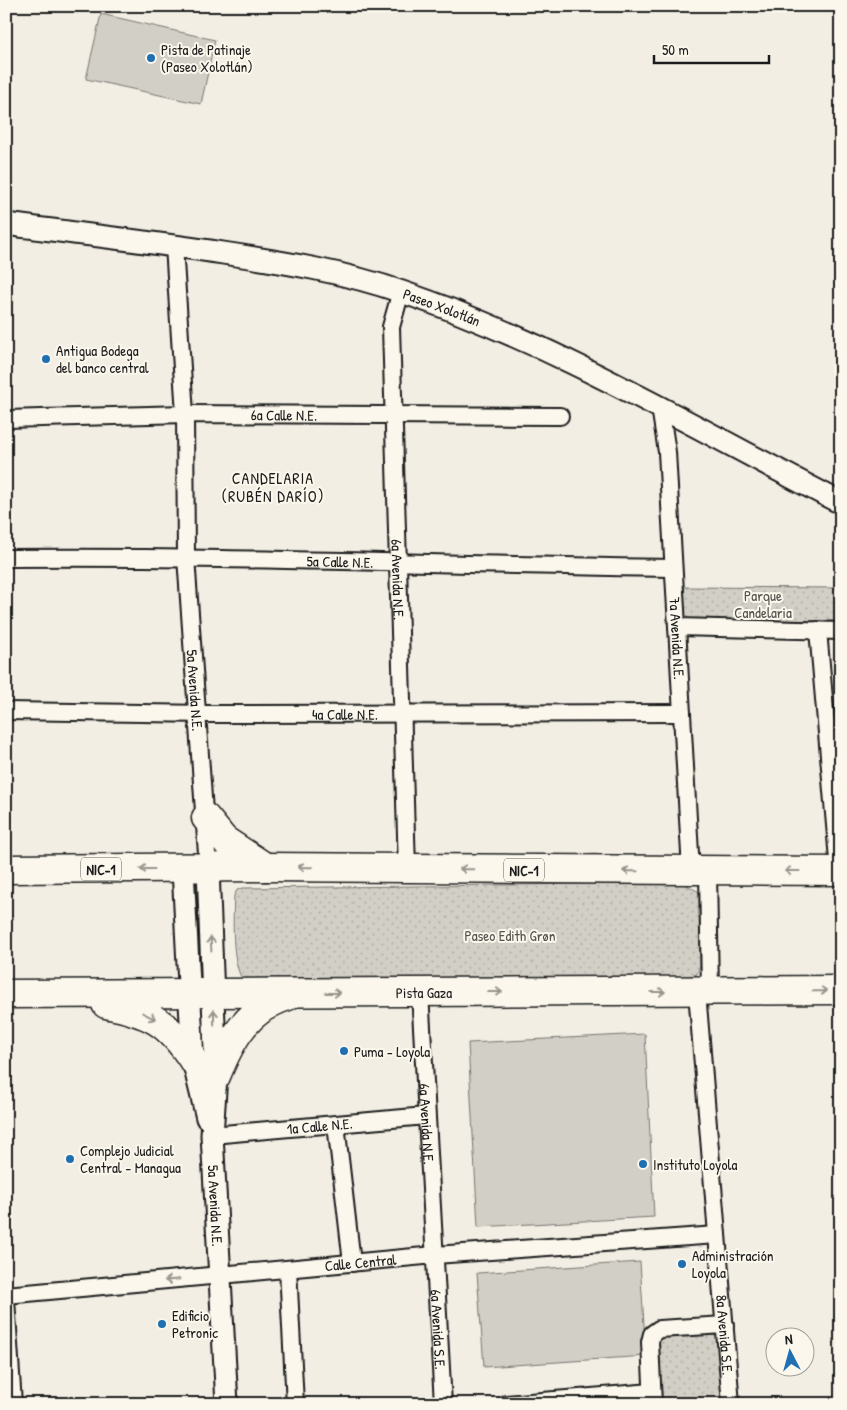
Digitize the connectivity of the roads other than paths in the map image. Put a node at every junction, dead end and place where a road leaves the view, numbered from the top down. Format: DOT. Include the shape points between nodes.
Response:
graph roads {
  1 [pos="6,224"];
  2 [pos="174,246"];
  3 [pos="401,291"];
  4 [pos="660,407"];
  5 [pos="185,414"];
  6 [pos="392,414"];
  7 [pos="560,416"];
  8 [pos="6,419"];
  9 [pos="841,503"];
  10 [pos="186,557"];
  11 [pos="6,558"];
  12 [pos="397,564"];
  13 [pos="674,568"];
  14 [pos="677,627"];
  15 [pos="818,630"];
  16 [pos="841,631"];
  17 [pos="6,711"];
  18 [pos="402,713"];
  19 [pos="682,713"];
  20 [pos="197,714"];
  21 [pos="206,818"];
  22 [pos="266,867"];
  23 [pos="195,868"];
  24 [pos="407,869"];
  25 [pos="6,870"];
  26 [pos="699,871"];
  27 [pos="840,871"];
  28 [pos="841,990"];
  29 [pos="420,992"];
  30 [pos="704,992"];
  31 [pos="202,993"];
  32 [pos="302,993"];
  33 [pos="6,994"];
  34 [pos="51,994"];
  35 [pos="193,1060"];
  36 [pos="216,1076"];
  37 [pos="426,1116"];
  38 [pos="336,1124"];
  39 [pos="212,1135"];
  40 [pos="717,1235"];
  41 [pos="435,1255"];
  42 [pos="352,1263"];
  43 [pos="288,1270"];
  44 [pos="220,1276"];
  45 [pos="6,1297"];
  46 [pos="725,1325"];
  47 [pos="8,1341"];
  48 [pos="652,1398"];
  49 [pos="13,1404"];
  50 [pos="227,1404"];
  51 [pos="295,1404"];
  52 [pos="443,1404"];
  53 [pos="506,1404"];
  54 [pos="731,1404"];
  1 -- 2 [label="street, Paseo Xolotlán"];
  2 -- 3 [label="street, Paseo Xolotlán" via="296,264"];
  2 -- 5 [label="street, 5a Avenida N.E."];
  3 -- 4 [label="street, Paseo Xolotlán" via="491,325"];
  3 -- 6 [label="street, 6a Avenida N.E." via="391,327"];
  4 -- 9 [label="street, Paseo Xolotlán"];
  4 -- 13 [label="street, 7a Avenida N.E." via="667,452"];
  5 -- 6 [label="street, 6a Calle N.E."];
  5 -- 8 [label="street, 6a Calle N.E."];
  5 -- 10 [label="street, 5a Avenida N.E."];
  6 -- 7 [label="street, 6a Calle N.E."];
  6 -- 12 [label="street, 6a Avenida N.E."];
  10 -- 11 [label="street, 5a Calle N.E."];
  10 -- 12 [label="street, 5a Calle N.E."];
  10 -- 20 [label="street, 5a Avenida N.E."];
  12 -- 13 [label="street, 5a Calle N.E."];
  12 -- 18 [label="street, 6a Avenida N.E."];
  13 -- 14 [label="street, 7a Avenida N.E."];
  14 -- 15 [label="street"];
  14 -- 19 [label="street, 7a Avenida N.E."];
  15 -- 16 [label="street"];
  15 -- 27 [label="street"];
  17 -- 20 [label="street, 4a Calle N.E."];
  18 -- 19 [label="street, 4a Calle N.E."];
  18 -- 20 [label="street, 4a Calle N.E."];
  18 -- 24 [label="street, 6a Avenida N.E."];
  19 -- 26 [label="street, 7a Avenida N.E."];
  20 -- 21 [label="street, 5a Avenida N.E."];
  21 -- 22 [label="highway" via="224,840"];
  21 -- 23 [label="street, 5a Avenida N.E."];
  22 -- 23 [label="highway, NIC-1"];
  24 -- 22 [label="highway, NIC-1, one-way"];
  23 -- 25 [label="highway, NIC-1, one-way"];
  23 -- 31 [label="street, 5a Avenida N.E."];
  26 -- 24 [label="highway, NIC-1, one-way"];
  27 -- 26 [label="highway, NIC-1, one-way"];
  26 -- 30 [label="street, 7a Avenida N.E."];
  30 -- 28 [label="highway, Pista Gaza, one-way"];
  29 -- 30 [label="highway, Pista Gaza, one-way"];
  32 -- 29 [label="highway, Pista Gaza, one-way"];
  29 -- 37 [label="street, 6a Avenida N.E."];
  30 -- 40 [label="street, 8a Avenida S.E."];
  31 -- 32 [label="highway, Pista Gaza"];
  31 -- 34 [label="highway, Pista Gaza"];
  31 -- 35 [label="street, 5a Avenida N.E."];
  36 -- 31 [label="street, 5a Avenida N.E., one-way"];
  32 -- 36 [label="highway" via="266,1004 247,1019 234,1036"];
  33 -- 34 [label="highway, Pista Gaza"];
  34 -- 35 [label="highway, one-way" via="133,1009 152,1016 170,1030"];
  35 -- 39 [label="street, 5a Avenida N.E."];
  36 -- 39 [label="street, 5a Avenida N.E."];
  37 -- 38 [label="street, 1a Calle N.E."];
  37 -- 41 [label="street, 6a Avenida N.E."];
  38 -- 39 [label="street, 1a Calle N.E."];
  38 -- 42 [label="street"];
  39 -- 44 [label="street, 5a Avenida N.E."];
  40 -- 41 [label="street, Calle Central"];
  40 -- 46 [label="street, 8a Avenida S.E."];
  41 -- 42 [label="street, Calle Central"];
  41 -- 52 [label="street, 6a Avenida S.E."];
  42 -- 43 [label="street, Calle Central"];
  43 -- 44 [label="street, Calle Central"];
  43 -- 51 [label="street"];
  44 -- 45 [label="street, Calle Central, one-way"];
  44 -- 50 [label="street, 5a Avenida N.E."];
  45 -- 47 [label="street"];
  46 -- 48 [label="street" via="659,1330 652,1334"];
  46 -- 54 [label="street, 8a Avenida S.E."];
  47 -- 49 [label="street"];
  48 -- 53 [label="street"];
}
